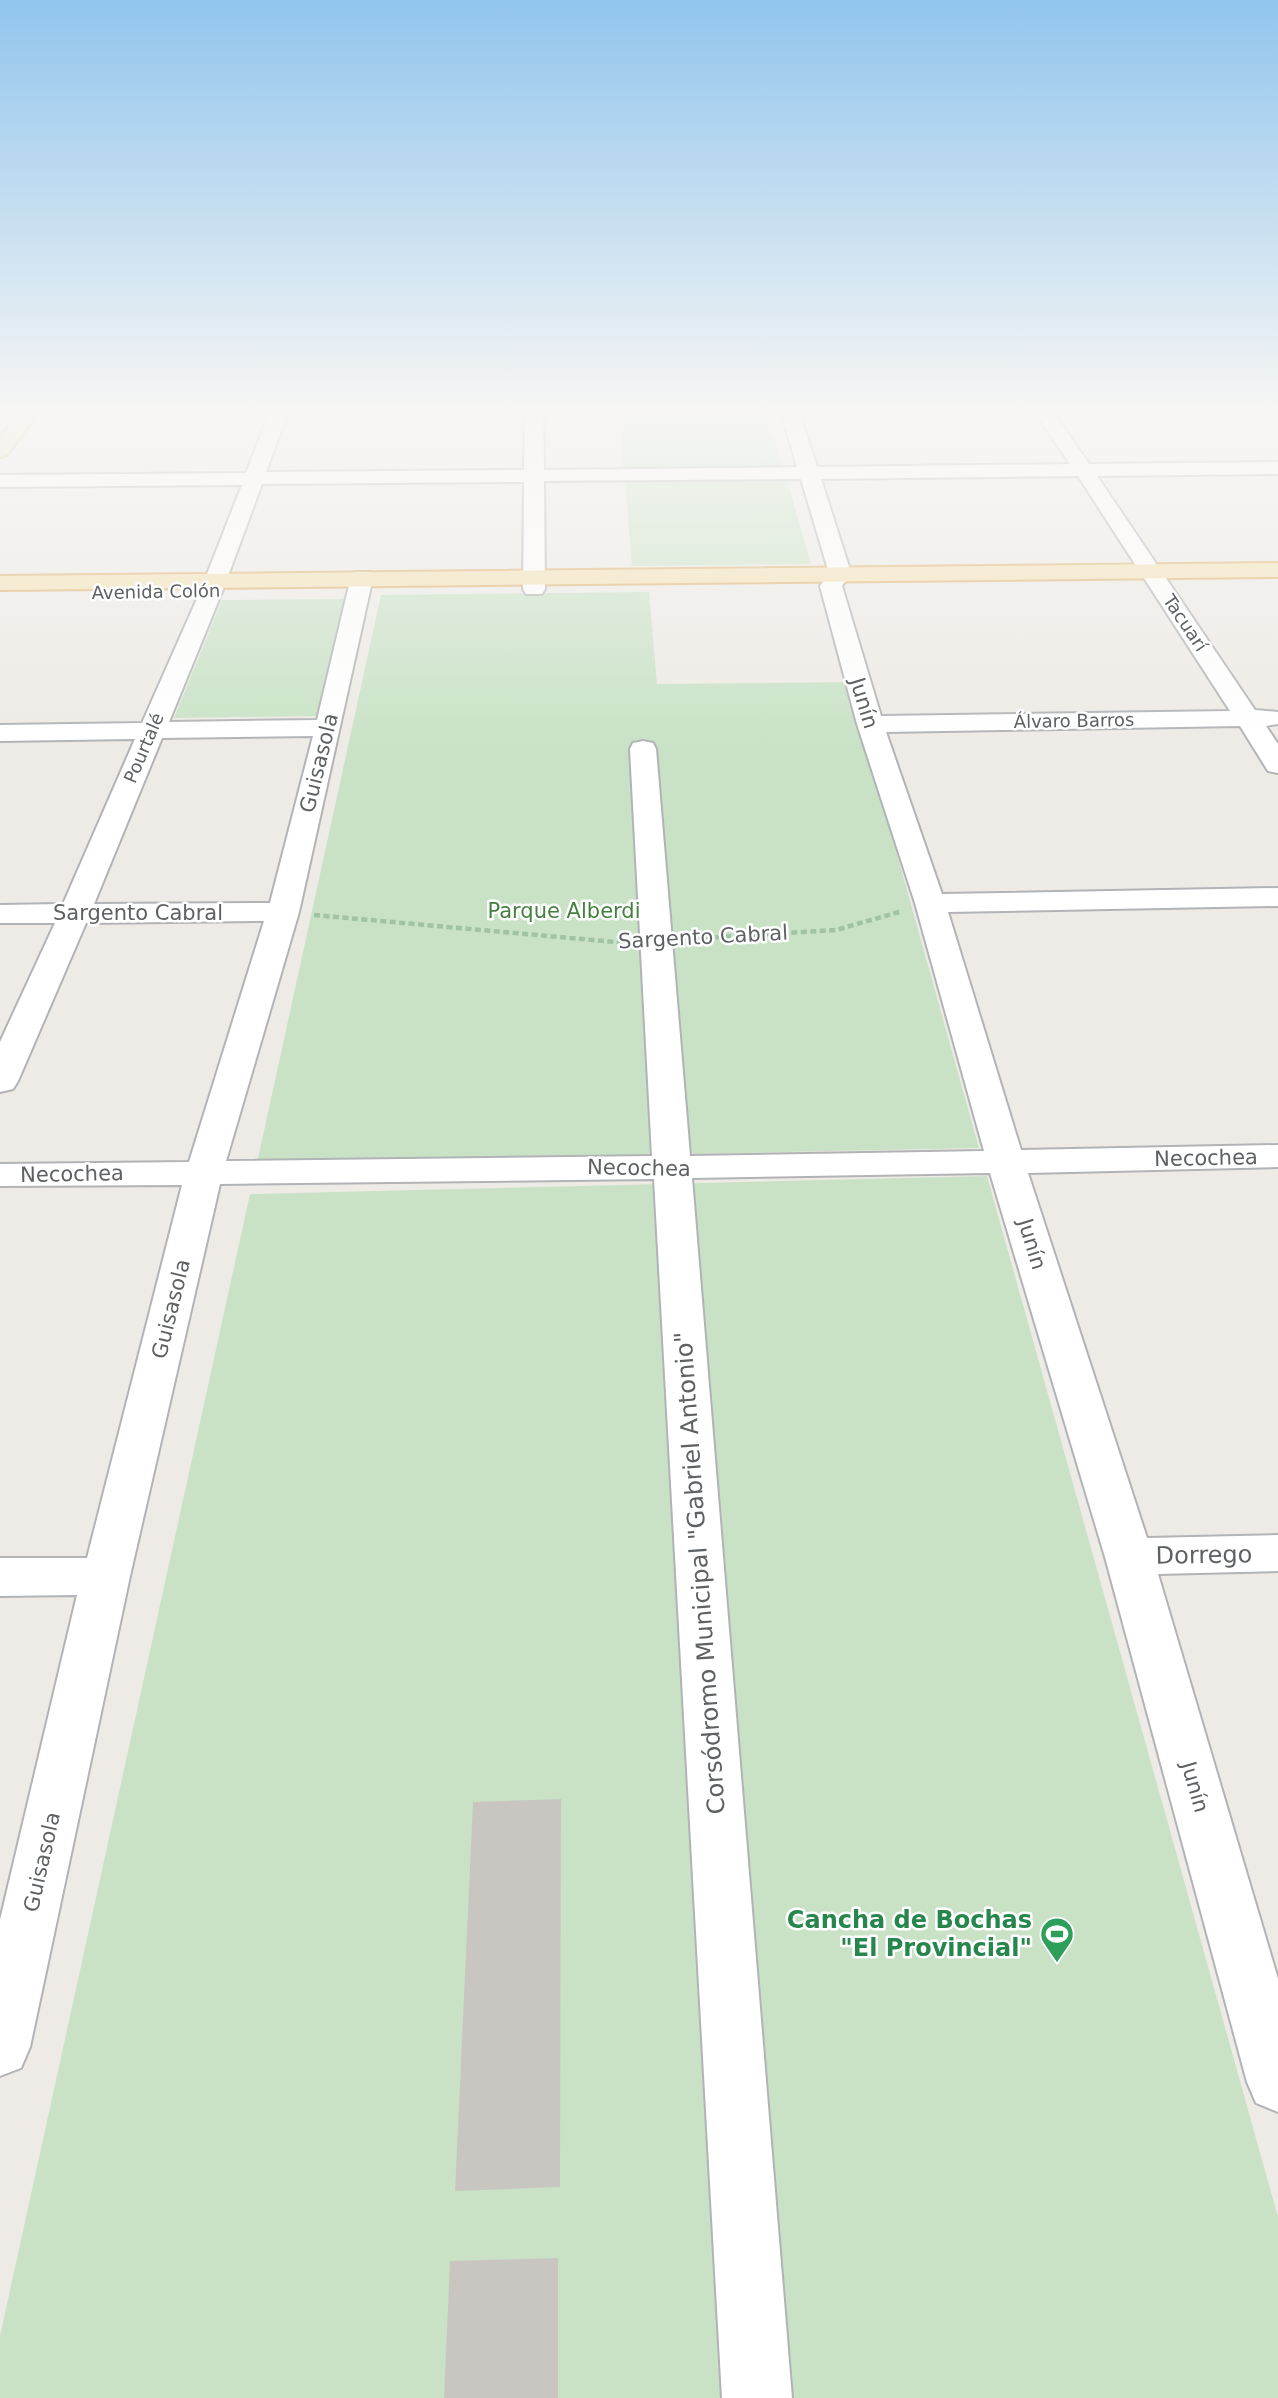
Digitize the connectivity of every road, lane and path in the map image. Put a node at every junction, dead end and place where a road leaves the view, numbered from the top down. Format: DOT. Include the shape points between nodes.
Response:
graph roads {
  1 [pos="238,524"];
  2 [pos="534,524"];
  3 [pos="822,524"];
  4 [pos="1118,524"];
  5 [pos="1278,570"];
  6 [pos="1155,578"];
  7 [pos="835,580"];
  8 [pos="533,582"];
  9 [pos="1278,582"];
  10 [pos="0,583"];
  11 [pos="361,584"];
  12 [pos="213,585"];
  13 [pos="0,594"];
  14 [pos="1278,718"];
  15 [pos="1248,719"];
  16 [pos="870,724"];
  17 [pos="328,728"];
  18 [pos="151,730"];
  19 [pos="0,733"];
  20 [pos="643,749"];
  21 [pos="1278,765"];
  22 [pos="1278,897"];
  23 [pos="930,903"];
  24 [pos="283,912"];
  25 [pos="75,913"];
  26 [pos="0,914"];
  27 [pos="656,942"];
  28 [pos="0,1081"];
  29 [pos="1278,1156"];
  30 [pos="1006,1163"];
  31 [pos="672,1168"];
  32 [pos="204,1173"];
  33 [pos="0,1175"];
  34 [pos="1278,1553"];
  35 [pos="1129,1557"];
  36 [pos="106,1576"];
  37 [pos="0,1577"];
  38 [pos="0,2047"];
  39 [pos="1278,2082"];
  40 [pos="757,2398"];
  1 -- 12 [label="street, Pourtalé"];
  2 -- 8 [label="street"];
  3 -- 7 [label="street, Junín"];
  4 -- 6 [label="street, Tacuarí"];
  5 -- 6 [label="main road, Avenida Colón"];
  6 -- 7 [label="main road, Avenida Colón"];
  6 -- 9 [label="main road, Avenida Colón"];
  6 -- 15 [label="street, Tacuarí"];
  7 -- 8 [label="main road, Avenida Colón"];
  7 -- 16 [label="street, Junín"];
  8 -- 11 [label="main road, Avenida Colón"];
  10 -- 12 [label="main road, Avenida Colón"];
  11 -- 12 [label="main road, Avenida Colón"];
  11 -- 17 [label="street, Guisasola"];
  12 -- 13 [label="main road, Avenida Colón"];
  12 -- 18 [label="street, Pourtalé"];
  14 -- 15 [label="street, Álvaro Barros"];
  15 -- 16 [label="street, Álvaro Barros"];
  15 -- 21 [label="street, Tacuarí"];
  16 -- 23 [label="street, Junín"];
  17 -- 18 [label="street"];
  17 -- 24 [label="street, Guisasola"];
  18 -- 19 [label="street"];
  18 -- 25 [label="street, Pourtalé"];
  20 -- 27 [label="street, Corsódromo Municipal \"Gabriel Antonio\""];
  22 -- 23 [label="street"];
  23 -- 27 [label="path, Sargento Cabral" via="836,930"];
  23 -- 30 [label="street, Junín"];
  24 -- 25 [label="street, Sargento Cabral"];
  24 -- 27 [label="path, Sargento Cabral"];
  24 -- 32 [label="street, Guisasola"];
  25 -- 26 [label="street, Sargento Cabral"];
  25 -- 28 [label="street, Pourtalé"];
  27 -- 31 [label="street, Corsódromo Municipal \"Gabriel Antonio\""];
  29 -- 30 [label="street, Necochea"];
  30 -- 31 [label="street, Necochea"];
  30 -- 35 [label="street, Junín"];
  31 -- 32 [label="street, Necochea"];
  31 -- 40 [label="street, Corsódromo Municipal \"Gabriel Antonio\""];
  32 -- 33 [label="street, Necochea"];
  32 -- 36 [label="street, Guisasola"];
  34 -- 35 [label="street, Dorrego"];
  35 -- 39 [label="street, Junín"];
  36 -- 37 [label="street"];
  36 -- 38 [label="street, Guisasola"];
}
